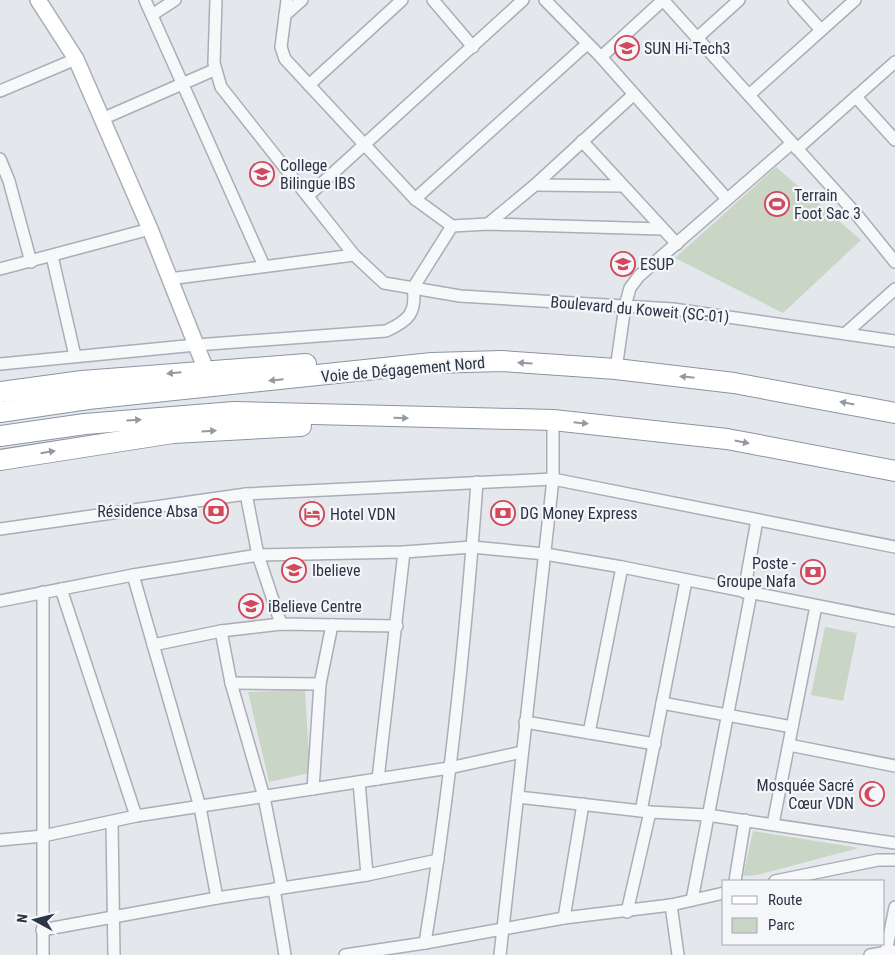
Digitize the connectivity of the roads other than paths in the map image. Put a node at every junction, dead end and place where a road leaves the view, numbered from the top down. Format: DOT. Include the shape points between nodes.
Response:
graph roads {
  1 [pos="145,0"];
  2 [pos="175,0"];
  3 [pos="216,0"];
  4 [pos="287,0"];
  5 [pos="302,0"];
  6 [pos="402,0"];
  7 [pos="433,0"];
  8 [pos="524,0"];
  9 [pos="545,0"];
  10 [pos="662,0"];
  11 [pos="739,0"];
  12 [pos="794,0"];
  13 [pos="855,0"];
  14 [pos="40,1"];
  15 [pos="285,14"];
  16 [pos="152,15"];
  17 [pos="821,30"];
  18 [pos="697,38"];
  19 [pos="587,44"];
  20 [pos="473,47"];
  21 [pos="601,57"];
  22 [pos="76,59"];
  23 [pos="895,62"];
  24 [pos="214,70"];
  25 [pos="183,84"];
  26 [pos="309,85"];
  27 [pos="0,91"];
  28 [pos="634,95"];
  29 [pos="749,96"];
  30 [pos="856,97"];
  31 [pos="102,119"];
  32 [pos="895,140"];
  33 [pos="582,141"];
  34 [pos="363,146"];
  35 [pos="794,146"];
  36 [pos="0,159"];
  37 [pos="4,182"];
  38 [pos="535,185"];
  39 [pos="623,186"];
  40 [pos="309,195"];
  41 [pos="415,199"];
  42 [pos="728,199"];
  43 [pos="488,224"];
  44 [pos="452,226"];
  45 [pos="150,229"];
  46 [pos="662,229"];
  47 [pos="677,244"];
  48 [pos="354,255"];
  49 [pos="52,256"];
  50 [pos="31,262"];
  51 [pos="895,262"];
  52 [pos="264,266"];
  53 [pos="0,269"];
  54 [pos="169,279"];
  55 [pos="413,288"];
  56 [pos="895,289"];
  57 [pos="625,306"];
  58 [pos="847,332"];
  59 [pos="895,340"];
  60 [pos="196,345"];
  61 [pos="75,356"];
  62 [pos="432,363"];
  63 [pos="0,364"];
  64 [pos="206,370"];
  65 [pos="616,370"];
  66 [pos="0,392"];
  67 [pos="0,412"];
  68 [pos="895,413"];
  69 [pos="377,417"];
  70 [pos="554,420"];
  71 [pos="0,436"];
  72 [pos="0,460"];
  73 [pos="895,471"];
  74 [pos="553,479"];
  75 [pos="477,482"];
  76 [pos="246,494"];
  77 [pos="757,520"];
  78 [pos="0,529"];
  79 [pos="472,547"];
  80 [pos="895,547"];
  81 [pos="404,552"];
  82 [pos="545,554"];
  83 [pos="258,555"];
  84 [pos="622,567"];
  85 [pos="133,575"];
  86 [pos="686,581"];
  87 [pos="61,589"];
  88 [pos="43,592"];
  89 [pos="748,592"];
  90 [pos="0,601"];
  91 [pos="816,606"];
  92 [pos="895,621"];
  93 [pos="281,624"];
  94 [pos="332,625"];
  95 [pos="397,626"];
  96 [pos="221,631"];
  97 [pos="153,645"];
  98 [pos="231,683"];
  99 [pos="320,684"];
  100 [pos="662,703"];
  101 [pos="726,715"];
  102 [pos="525,722"];
  103 [pos="792,727"];
  104 [pos="589,733"];
  105 [pos="656,744"];
  106 [pos="789,745"];
  107 [pos="522,752"];
  108 [pos="895,766"];
  109 [pos="450,768"];
  110 [pos="378,779"];
  111 [pos="359,782"];
  112 [pos="313,789"];
  113 [pos="264,797"];
  114 [pos="518,797"];
  115 [pos="583,804"];
  116 [pos="200,807"];
  117 [pos="645,811"];
  118 [pos="707,815"];
  119 [pos="136,816"];
  120 [pos="745,820"];
  121 [pos="112,822"];
  122 [pos="773,824"];
  123 [pos="43,836"];
  124 [pos="0,840"];
  125 [pos="895,843"];
  126 [pos="438,860"];
  127 [pos="895,860"];
  128 [pos="367,875"];
  129 [pos="735,880"];
  130 [pos="780,880"];
  131 [pos="278,889"];
  132 [pos="722,893"];
  133 [pos="217,898"];
  134 [pos="692,900"];
  135 [pos="671,905"];
  136 [pos="895,907"];
  137 [pos="626,912"];
  138 [pos="564,918"];
  139 [pos="113,919"];
  140 [pos="42,930"];
  141 [pos="503,930"];
  142 [pos="425,943"];
  143 [pos="891,952"];
  144 [pos="43,955"];
  145 [pos="114,955"];
  146 [pos="285,955"];
  147 [pos="345,955"];
  148 [pos="500,955"];
  149 [pos="678,955"];
  150 [pos="870,955"];
  1 -- 16 [label="street"];
  2 -- 16 [label="street"];
  3 -- 24 [label="street"];
  4 -- 15 [label="street"];
  5 -- 15 [label="street"];
  6 -- 26 [label="street"];
  7 -- 20 [label="street"];
  8 -- 20 [label="street"];
  9 -- 19 [label="street"];
  10 -- 18 [label="street"];
  10 -- 21 [label="street"];
  11 -- 18 [label="street"];
  12 -- 17 [label="street"];
  13 -- 17 [label="street"];
  14 -- 22 [label="street"];
  15 -- 26 [label="street" via="282,53"];
  16 -- 25 [label="street"];
  17 -- 29 [label="street"];
  18 -- 29 [label="street"];
  19 -- 21 [label="street"];
  19 -- 41 [label="street"];
  20 -- 34 [label="street"];
  21 -- 28 [label="street"];
  22 -- 27 [label="street"];
  22 -- 31 [label="street"];
  23 -- 30 [label="street"];
  24 -- 25 [label="street"];
  24 -- 40 [label="street" via="217,81 236,107"];
  25 -- 31 [label="street"];
  25 -- 52 [label="street"];
  26 -- 34 [label="street"];
  28 -- 33 [label="street"];
  28 -- 42 [label="street"];
  29 -- 35 [label="street"];
  30 -- 32 [label="street"];
  30 -- 35 [label="street"];
  31 -- 45 [label="street"];
  33 -- 38 [label="street"];
  33 -- 39 [label="street"];
  34 -- 40 [label="street"];
  34 -- 41 [label="street"];
  35 -- 42 [label="street"];
  35 -- 51 [label="street"];
  36 -- 37 [label="street"];
  37 -- 50 [label="street"];
  38 -- 39 [label="street"];
  38 -- 43 [label="street"];
  39 -- 46 [label="street"];
  40 -- 48 [label="street"];
  41 -- 44 [label="street"];
  42 -- 47 [label="street"];
  43 -- 44 [label="street"];
  43 -- 46 [label="street"];
  44 -- 55 [label="street"];
  45 -- 49 [label="street"];
  45 -- 54 [label="street"];
  46 -- 47 [label="street"];
  47 -- 57 [label="street" via="639,276 630,288"];
  48 -- 52 [label="street"];
  48 -- 55 [label="street, Boulevard du Koweit (SC-01)" via="384,283"];
  49 -- 50 [label="street"];
  49 -- 61 [label="street"];
  50 -- 53 [label="street"];
  52 -- 54 [label="street"];
  54 -- 60 [label="street"];
  55 -- 57 [label="street, Boulevard du Koweit (SC-01)" via="460,296"];
  55 -- 60 [label="street" via="413,311 401,324 386,331"];
  56 -- 58 [label="street"];
  57 -- 58 [label="street, Boulevard du Koweit (SC-01)" via="673,309"];
  57 -- 65 [label="street"];
  58 -- 59 [label="street, Boulevard du Koweit (SC-01)"];
  60 -- 61 [label="street"];
  60 -- 64 [label="street"];
  61 -- 63 [label="street"];
  62 -- 64 [label="highway" via="380,360"];
  65 -- 62 [label="highway, Voie de Dégagement Nord, one-way" via="502,361"];
  62 -- 67 [label="highway, Voie de Dégagement Nord, one-way" via="88,399"];
  64 -- 66 [label="highway, one-way"];
  68 -- 65 [label="highway, Voie de Dégagement Nord, one-way" via="734,383"];
  69 -- 70 [label="highway, one-way"];
  71 -- 69 [label="highway, one-way" via="85,424 234,412"];
  72 -- 69 [label="highway, one-way" via="173,433 304,426"];
  70 -- 73 [label="highway, one-way" via="727,439"];
  70 -- 74 [label="street"];
  74 -- 75 [label="street"];
  74 -- 77 [label="street"];
  74 -- 82 [label="street"];
  75 -- 76 [label="street"];
  75 -- 79 [label="street"];
  76 -- 78 [label="street"];
  76 -- 83 [label="street"];
  77 -- 80 [label="street"];
  77 -- 89 [label="street"];
  79 -- 81 [label="street"];
  79 -- 82 [label="street"];
  79 -- 109 [label="street"];
  81 -- 83 [label="street"];
  81 -- 95 [label="street"];
  82 -- 84 [label="street"];
  82 -- 102 [label="street"];
  83 -- 85 [label="street"];
  83 -- 93 [label="street"];
  84 -- 86 [label="street"];
  84 -- 104 [label="street"];
  85 -- 87 [label="street"];
  85 -- 97 [label="street"];
  86 -- 89 [label="street"];
  86 -- 100 [label="street"];
  87 -- 88 [label="street"];
  87 -- 119 [label="street"];
  88 -- 90 [label="street"];
  88 -- 123 [label="street"];
  89 -- 91 [label="street"];
  89 -- 101 [label="street"];
  91 -- 92 [label="street"];
  91 -- 103 [label="street"];
  93 -- 94 [label="street"];
  93 -- 96 [label="street"];
  94 -- 95 [label="street"];
  94 -- 99 [label="street"];
  95 -- 110 [label="street"];
  96 -- 97 [label="street"];
  96 -- 98 [label="street"];
  97 -- 116 [label="street"];
  98 -- 99 [label="street"];
  98 -- 113 [label="street"];
  99 -- 112 [label="street"];
  100 -- 101 [label="street"];
  100 -- 105 [label="street"];
  101 -- 103 [label="street"];
  101 -- 118 [label="street"];
  102 -- 104 [label="street"];
  102 -- 107 [label="street"];
  103 -- 106 [label="street"];
  104 -- 105 [label="street"];
  105 -- 117 [label="street"];
  106 -- 108 [label="street"];
  106 -- 122 [label="street"];
  107 -- 109 [label="street"];
  107 -- 114 [label="street"];
  109 -- 110 [label="street"];
  109 -- 126 [label="street"];
  110 -- 111 [label="street"];
  111 -- 112 [label="street"];
  111 -- 128 [label="street"];
  112 -- 113 [label="street"];
  113 -- 116 [label="street"];
  113 -- 131 [label="street"];
  114 -- 115 [label="street"];
  114 -- 141 [label="street"];
  115 -- 117 [label="street"];
  115 -- 138 [label="street"];
  116 -- 119 [label="street"];
  116 -- 133 [label="street"];
  117 -- 118 [label="street"];
  117 -- 137 [label="street"];
  118 -- 120 [label="street"];
  118 -- 134 [label="street"];
  119 -- 121 [label="street"];
  120 -- 122 [label="street"];
  120 -- 129 [label="street"];
  121 -- 123 [label="street"];
  121 -- 139 [label="street"];
  122 -- 125 [label="street"];
  123 -- 124 [label="street"];
  123 -- 140 [label="street"];
  126 -- 128 [label="street"];
  126 -- 142 [label="street"];
  127 -- 130 [label="street"];
  128 -- 131 [label="street"];
  131 -- 133 [label="street"];
  131 -- 146 [label="street"];
  132 -- 134 [label="street"];
  133 -- 139 [label="street"];
  134 -- 135 [label="street"];
  135 -- 137 [label="street"];
  135 -- 149 [label="street"];
  136 -- 143 [label="street"];
  137 -- 138 [label="street"];
  138 -- 141 [label="street"];
  139 -- 140 [label="street"];
  139 -- 145 [label="street"];
  140 -- 144 [label="street"];
  141 -- 142 [label="street"];
  141 -- 148 [label="street"];
  142 -- 147 [label="street"];
  143 -- 150 [label="street"];
}
